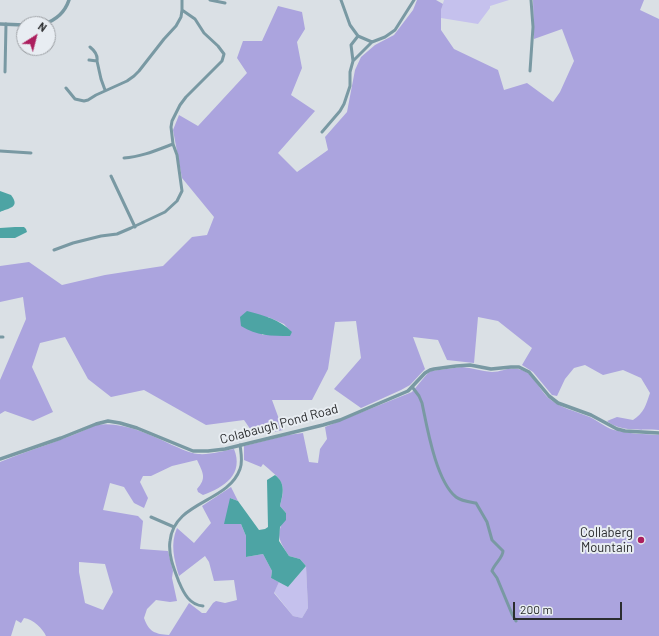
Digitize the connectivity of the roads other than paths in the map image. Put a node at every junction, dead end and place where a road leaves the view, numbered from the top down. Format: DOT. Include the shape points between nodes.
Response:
graph roads {
  1 [pos="69,0"];
  2 [pos="182,0"];
  3 [pos="210,0"];
  4 [pos="341,0"];
  5 [pos="414,0"];
  6 [pos="531,0"];
  7 [pos="225,3"];
  8 [pos="182,10"];
  9 [pos="56,18"];
  10 [pos="0,24"];
  11 [pos="6,24"];
  12 [pos="16,25"];
  13 [pos="358,36"];
  14 [pos="372,42"];
  15 [pos="90,47"];
  16 [pos="89,60"];
  17 [pos="98,61"];
  18 [pos="353,61"];
  19 [pos="530,71"];
  20 [pos="5,72"];
  21 [pos="66,88"];
  22 [pos="106,90"];
  23 [pos="322,132"];
  24 [pos="173,144"];
  25 [pos="0,151"];
  26 [pos="31,153"];
  27 [pos="124,158"];
  28 [pos="111,176"];
  29 [pos="135,227"];
  30 [pos="54,250"];
  31 [pos="413,388"];
  32 [pos="659,433"];
  33 [pos="240,445"];
  34 [pos="0,459"];
  35 [pos="151,517"];
  36 [pos="174,527"];
  37 [pos="203,606"];
  38 [pos="516,622"];
  1 -- 9 [label="street" via="66,8"];
  2 -- 8 [label="street"];
  3 -- 7 [label="street"];
  4 -- 13 [label="street" via="350,25"];
  5 -- 14 [label="street" via="395,30"];
  6 -- 19 [label="street" via="533,27"];
  8 -- 22 [label="street" via="176,26 139,71 127,81"];
  8 -- 24 [label="street" via="194,19 224,54 222,61 180,105 171,127"];
  10 -- 11 [label="street"];
  11 -- 12 [label="street"];
  11 -- 20 [label="street"];
  13 -- 14 [label="street"];
  13 -- 18 [label="street" via="351,45"];
  14 -- 18 [label="street"];
  15 -- 17 [label="street" via="95,51"];
  16 -- 17 [label="street"];
  17 -- 22 [label="street"];
  18 -- 23 [label="street" via="350,86 344,104"];
  21 -- 22 [label="street" via="75,99 84,101"];
  24 -- 27 [label="street"];
  24 -- 29 [label="street" via="182,191 177,201 165,212"];
  25 -- 26 [label="street"];
  28 -- 29 [label="street"];
  29 -- 30 [label="street"];
  31 -- 32 [label="street, Colabaugh Pond Road" via="425,373 434,369 456,366 491,369 516,367 529,372 558,403 591,415 617,429"];
  31 -- 33 [label="street, Colabaugh Pond Road" via="323,425"];
  31 -- 38 [label="street" via="422,403 437,463 449,490 457,499 476,503 487,522 492,540 503,551 492,571"];
  33 -- 34 [label="street, Colabaugh Pond Road" via="193,451 137,428 108,421"];
  33 -- 36 [label="street" via="241,468 236,478 222,491 186,513"];
  35 -- 36 [label="street"];
  36 -- 37 [label="street" via="170,553 180,584 192,603"];
}
